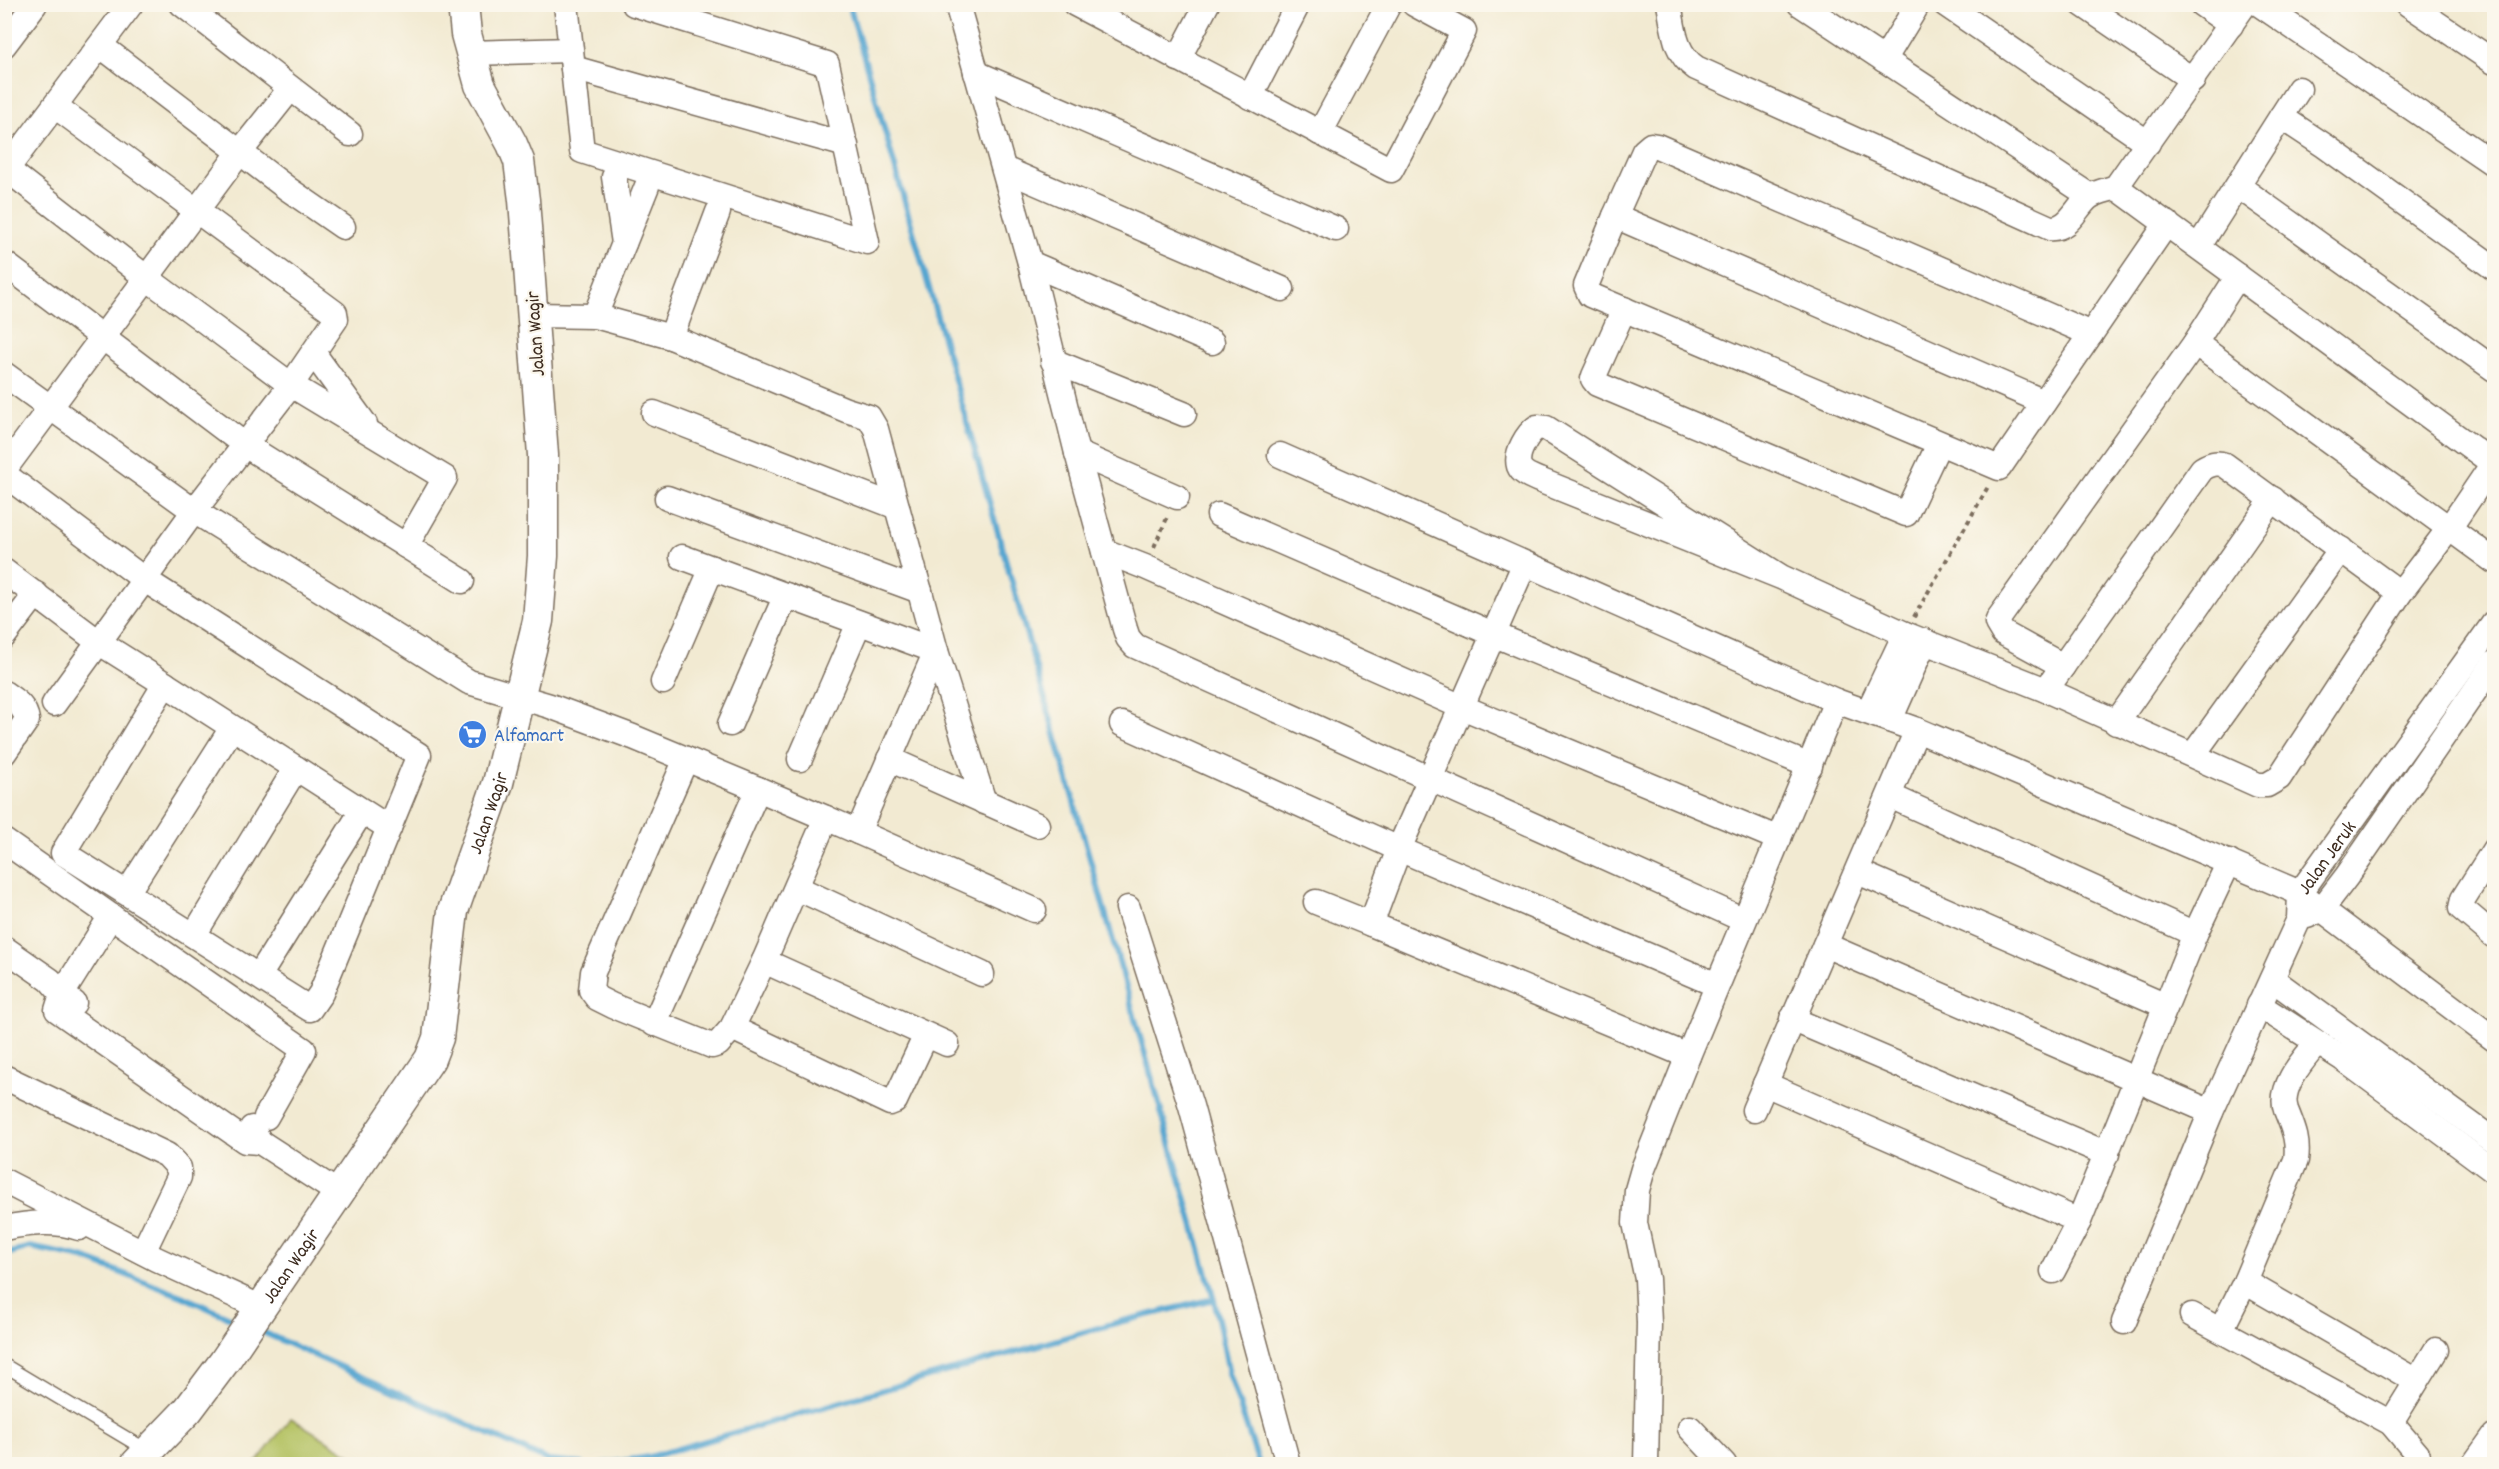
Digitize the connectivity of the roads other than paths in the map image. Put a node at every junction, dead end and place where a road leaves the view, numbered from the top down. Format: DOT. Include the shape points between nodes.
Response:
graph roads {
  1 [pos="35,4"];
  2 [pos="131,4"];
  3 [pos="182,4"];
  4 [pos="463,4"];
  5 [pos="566,4"];
  6 [pos="634,4"];
  7 [pos="957,4"];
  8 [pos="1075,4"];
  9 [pos="1207,4"];
  10 [pos="1298,4"];
  11 [pos="1389,4"];
  12 [pos="1414,4"];
  13 [pos="1669,4"];
  14 [pos="1800,4"];
  15 [pos="1918,4"];
  16 [pos="1945,4"];
  17 [pos="2082,4"];
  18 [pos="2201,4"];
  19 [pos="2245,4"];
  20 [pos="2259,4"];
  21 [pos="2408,4"];
  22 [pos="1110,13"];
  23 [pos="2231,25"];
  24 [pos="4,45"];
  25 [pos="101,46"];
  26 [pos="471,53"];
  27 [pos="572,59"];
  28 [pos="1178,59"];
  29 [pos="1884,60"];
  30 [pos="2494,62"];
  31 [pos="976,73"];
  32 [pos="2193,80"];
  33 [pos="290,89"];
  34 [pos="2299,89"];
  35 [pos="1250,97"];
  36 [pos="55,106"];
  37 [pos="2281,117"];
  38 [pos="1320,133"];
  39 [pos="350,134"];
  40 [pos="2148,143"];
  41 [pos="846,145"];
  42 [pos="240,152"];
  43 [pos="2494,164"];
  44 [pos="1004,169"];
  45 [pos="5,170"];
  46 [pos="614,177"];
  47 [pos="647,186"];
  48 [pos="2238,186"];
  49 [pos="2116,187"];
  50 [pos="2090,196"];
  51 [pos="196,212"];
  52 [pos="718,212"];
  53 [pos="1615,216"];
  54 [pos="2167,223"];
  55 [pos="343,227"];
  56 [pos="1336,229"];
  57 [pos="624,245"];
  58 [pos="2199,246"];
  59 [pos="4,263"];
  60 [pos="1030,263"];
  61 [pos="2494,268"];
  62 [pos="2238,276"];
  63 [pos="148,279"];
  64 [pos="1282,289"];
  65 [pos="1624,309"];
  66 [pos="533,315"];
  67 [pos="596,316"];
  68 [pos="2091,334"];
  69 [pos="671,337"];
  70 [pos="104,338"];
  71 [pos="1212,342"];
  72 [pos="2195,343"];
  73 [pos="314,354"];
  74 [pos="1053,361"];
  75 [pos="2494,369"];
  76 [pos="4,375"];
  77 [pos="291,385"];
  78 [pos="2044,402"];
  79 [pos="49,409"];
  80 [pos="654,413"];
  81 [pos="1184,414"];
  82 [pos="372,433"];
  83 [pos="1939,444"];
  84 [pos="245,445"];
  85 [pos="1077,453"];
  86 [pos="1280,455"];
  87 [pos="2494,464"];
  88 [pos="4,472"];
  89 [pos="1177,497"];
  90 [pos="667,498"];
  91 [pos="2273,499"];
  92 [pos="897,507"];
  93 [pos="194,511"];
  94 [pos="1219,515"];
  95 [pos="2448,530"];
  96 [pos="406,546"];
  97 [pos="2341,549"];
  98 [pos="1104,552"];
  99 [pos="682,557"];
  100 [pos="2494,561"];
  101 [pos="1524,565"];
  102 [pos="712,568"];
  103 [pos="4,571"];
  104 [pos="1781,577"];
  105 [pos="145,580"];
  106 [pos="462,581"];
  107 [pos="920,591"];
  108 [pos="2400,593"];
  109 [pos="36,594"];
  110 [pos="786,596"];
  111 [pos="859,622"];
  112 [pos="2494,623"];
  113 [pos="1493,634"];
  114 [pos="4,636"];
  115 [pos="1915,637"];
  116 [pos="100,643"];
  117 [pos="936,651"];
  118 [pos="2494,663"];
  119 [pos="2063,666"];
  120 [pos="663,682"];
  121 [pos="165,684"];
  122 [pos="2046,690"];
  123 [pos="4,693"];
  124 [pos="519,699"];
  125 [pos="1836,701"];
  126 [pos="54,705"];
  127 [pos="1462,707"];
  128 [pos="1879,716"];
  129 [pos="2116,723"];
  130 [pos="729,724"];
  131 [pos="1122,724"];
  132 [pos="232,728"];
  133 [pos="1917,730"];
  134 [pos="4,753"];
  135 [pos="2193,754"];
  136 [pos="686,759"];
  137 [pos="800,759"];
  138 [pos="890,759"];
  139 [pos="1810,766"];
  140 [pos="296,768"];
  141 [pos="1430,778"];
  142 [pos="758,789"];
  143 [pos="1890,796"];
  144 [pos="984,802"];
  145 [pos="362,811"];
  146 [pos="826,818"];
  147 [pos="1037,825"];
  148 [pos="389,828"];
  149 [pos="858,832"];
  150 [pos="1779,839"];
  151 [pos="4,841"];
  152 [pos="1399,849"];
  153 [pos="2494,850"];
  154 [pos="2229,862"];
  155 [pos="1858,872"];
  156 [pos="797,888"];
  157 [pos="127,893"];
  158 [pos="2300,894"];
  159 [pos="1316,902"];
  160 [pos="1128,908"];
  161 [pos="1034,910"];
  162 [pos="2310,915"];
  163 [pos="111,916"];
  164 [pos="1744,920"];
  165 [pos="1371,924"];
  166 [pos="2489,930"];
  167 [pos="2195,934"];
  168 [pos="194,936"];
  169 [pos="1825,945"];
  170 [pos="4,948"];
  171 [pos="764,961"];
  172 [pos="982,974"];
  173 [pos="259,976"];
  174 [pos="2272,979"];
  175 [pos="1717,985"];
  176 [pos="62,994"];
  177 [pos="2259,1005"];
  178 [pos="2166,1006"];
  179 [pos="1792,1020"];
  180 [pos="654,1024"];
  181 [pos="732,1028"];
  182 [pos="2494,1039"];
  183 [pos="2317,1042"];
  184 [pos="1688,1056"];
  185 [pos="4,1077"];
  186 [pos="2136,1081"];
  187 [pos="1765,1084"];
  188 [pos="1754,1110"];
  189 [pos="2211,1112"];
  190 [pos="266,1118"];
  191 [pos="2494,1141"];
  192 [pos="2107,1154"];
  193 [pos="2494,1171"];
  194 [pos="4,1181"];
  195 [pos="338,1192"];
  196 [pos="2079,1221"];
  197 [pos="4,1228"];
  198 [pos="150,1256"];
  199 [pos="2053,1271"];
  200 [pos="2245,1282"];
  201 [pos="258,1310"];
  202 [pos="2192,1315"];
  203 [pos="2124,1322"];
  204 [pos="2221,1330"];
  205 [pos="2436,1350"];
  206 [pos="4,1365"];
  207 [pos="2416,1381"];
  208 [pos="2391,1423"];
  209 [pos="1690,1428"];
  210 [pos="2494,1436"];
  211 [pos="2418,1455"];
  212 [pos="142,1458"];
  213 [pos="1288,1464"];
  214 [pos="1646,1464"];
  215 [pos="1724,1464"];
  216 [pos="2474,1464"];
  1 -- 24 [label="street"];
  2 -- 25 [label="street"];
  3 -- 33 [label="street"];
  4 -- 26 [label="street, Jalan Wagir"];
  5 -- 27 [label="street"];
  6 -- 41 [label="street" via="827,64"];
  7 -- 31 [label="street"];
  8 -- 22 [label="street"];
  9 -- 28 [label="street"];
  10 -- 35 [label="street"];
  11 -- 38 [label="street"];
  12 -- 38 [label="street" via="1464,31 1391,170"];
  13 -- 50 [label="street" via="1682,56 1723,81 2050,228 2063,225"];
  14 -- 29 [label="street"];
  15 -- 29 [label="street"];
  16 -- 40 [label="street"];
  17 -- 32 [label="street"];
  18 -- 23 [label="street"];
  19 -- 23 [label="street"];
  20 -- 43 [label="street"];
  21 -- 30 [label="street"];
  22 -- 28 [label="street"];
  23 -- 32 [label="street"];
  25 -- 36 [label="street"];
  25 -- 42 [label="street"];
  26 -- 27 [label="street"];
  26 -- 66 [label="street, Jalan Wagir" via="480,85 519,161"];
  27 -- 41 [label="street"];
  27 -- 41 [label="street" via="582,151 867,242"];
  28 -- 35 [label="street"];
  29 -- 50 [label="street"];
  31 -- 44 [label="street"];
  31 -- 56 [label="street"];
  32 -- 40 [label="street"];
  33 -- 39 [label="street"];
  33 -- 42 [label="street"];
  34 -- 37 [label="street"];
  35 -- 38 [label="street"];
  36 -- 45 [label="street"];
  36 -- 51 [label="street"];
  37 -- 48 [label="street"];
  37 -- 61 [label="street"];
  40 -- 49 [label="street"];
  42 -- 51 [label="street"];
  42 -- 55 [label="street"];
  44 -- 60 [label="street"];
  44 -- 64 [label="street"];
  45 -- 63 [label="street"];
  46 -- 57 [label="street"];
  47 -- 57 [label="street"];
  48 -- 58 [label="street"];
  48 -- 75 [label="street"];
  49 -- 50 [label="street"];
  49 -- 54 [label="street"];
  51 -- 63 [label="street"];
  51 -- 73 [label="street" via="335,313 333,327"];
  52 -- 69 [label="street"];
  53 -- 65 [label="street" via="1586,286 1590,295"];
  53 -- 68 [label="street" via="1644,151 1651,145 1657,146"];
  53 -- 78 [label="street"];
  54 -- 58 [label="street"];
  54 -- 68 [label="street"];
  57 -- 67 [label="street"];
  58 -- 62 [label="street"];
  59 -- 70 [label="street"];
  60 -- 71 [label="street"];
  60 -- 74 [label="street"];
  62 -- 72 [label="street"];
  62 -- 87 [label="street"];
  63 -- 70 [label="street"];
  63 -- 77 [label="street"];
  65 -- 83 [label="street"];
  65 -- 83 [label="street" via="1594,376 1597,384 1906,514"];
  66 -- 67 [label="street"];
  66 -- 124 [label="street, Jalan Wagir" via="543,455 543,556 538,621"];
  67 -- 69 [label="street"];
  68 -- 78 [label="street"];
  69 -- 92 [label="street" via="869,417 876,429"];
  70 -- 79 [label="street"];
  70 -- 84 [label="street"];
  72 -- 95 [label="street"];
  72 -- 119 [label="street" via="1999,618 1997,623 2003,633"];
  73 -- 77 [label="street"];
  73 -- 82 [label="street"];
  74 -- 81 [label="street"];
  74 -- 85 [label="street"];
  76 -- 79 [label="street"];
  77 -- 82 [label="street"];
  77 -- 84 [label="street"];
  78 -- 83 [label="street" via="1999,468"];
  79 -- 88 [label="street"];
  79 -- 93 [label="street"];
  80 -- 92 [label="street"];
  82 -- 96 [label="street" via="445,478"];
  84 -- 93 [label="street"];
  84 -- 96 [label="street"];
  85 -- 89 [label="street"];
  85 -- 98 [label="street"];
  86 -- 101 [label="street"];
  87 -- 95 [label="street"];
  88 -- 105 [label="street"];
  90 -- 107 [label="street"];
  91 -- 97 [label="street"];
  91 -- 119 [label="street" via="2225,465 2218,463 2202,469"];
  91 -- 129 [label="street"];
  92 -- 107 [label="street"];
  93 -- 105 [label="street"];
  93 -- 124 [label="street" via="470,682"];
  94 -- 113 [label="street"];
  95 -- 100 [label="street"];
  95 -- 108 [label="street"];
  96 -- 106 [label="street"];
  97 -- 108 [label="street"];
  97 -- 135 [label="street"];
  98 -- 127 [label="street"];
  98 -- 141 [label="street" via="1125,629 1135,646"];
  99 -- 102 [label="street"];
  101 -- 113 [label="street"];
  101 -- 125 [label="street"];
  102 -- 110 [label="street"];
  102 -- 120 [label="street"];
  103 -- 109 [label="street"];
  104 -- 104 [label="street" via="1524,472 1518,456 1525,441 1537,427 1546,428"];
  104 -- 115 [label="street"];
  105 -- 116 [label="street"];
  105 -- 148 [label="street" via="419,755"];
  107 -- 117 [label="street"];
  108 -- 135 [label="street" via="2279,778 2259,785"];
  109 -- 114 [label="street"];
  109 -- 116 [label="street"];
  110 -- 111 [label="street"];
  110 -- 130 [label="street"];
  111 -- 117 [label="street"];
  111 -- 137 [label="street"];
  112 -- 158 [label="street, Jalan Jeruk"];
  113 -- 127 [label="street"];
  113 -- 139 [label="street"];
  115 -- 122 [label="street"];
  115 -- 128 [label="street"];
  116 -- 121 [label="street"];
  116 -- 126 [label="street"];
  117 -- 138 [label="street"];
  117 -- 144 [label="street"];
  118 -- 162 [label="street, Jalan Jeruk"];
  119 -- 122 [label="street"];
  121 -- 132 [label="street"];
  121 -- 157 [label="street" via="63,853"];
  122 -- 129 [label="street"];
  123 -- 134 [label="street" via="20,704 27,720"];
  124 -- 136 [label="street" via="550,706"];
  124 -- 195 [label="street, Jalan Wagir" via="498,783 453,911 438,1038 430,1059"];
  125 -- 128 [label="street"];
  125 -- 139 [label="street"];
  127 -- 141 [label="street"];
  127 -- 150 [label="street"];
  128 -- 133 [label="street"];
  129 -- 135 [label="street"];
  131 -- 152 [label="street"];
  132 -- 140 [label="street"];
  132 -- 157 [label="street"];
  133 -- 143 [label="street"];
  133 -- 154 [label="street"];
  136 -- 142 [label="street"];
  136 -- 180 [label="street" via="591,983 597,998"];
  138 -- 144 [label="street"];
  138 -- 149 [label="street"];
  139 -- 150 [label="street"];
  140 -- 145 [label="street"];
  140 -- 168 [label="street"];
  141 -- 152 [label="street"];
  141 -- 164 [label="street"];
  142 -- 146 [label="street"];
  142 -- 180 [label="street"];
  143 -- 155 [label="street"];
  143 -- 167 [label="street"];
  144 -- 147 [label="street"];
  145 -- 148 [label="street"];
  145 -- 173 [label="street"];
  146 -- 149 [label="street"];
  146 -- 156 [label="street"];
  148 -- 173 [label="street" via="321,993 310,1009"];
  149 -- 161 [label="street"];
  150 -- 164 [label="street"];
  151 -- 163 [label="street"];
  152 -- 165 [label="street"];
  152 -- 175 [label="street"];
  153 -- 166 [label="street" via="2462,903 2463,910"];
  154 -- 158 [label="street"];
  154 -- 167 [label="street"];
  155 -- 169 [label="street"];
  155 -- 178 [label="street"];
  156 -- 171 [label="street"];
  156 -- 172 [label="street"];
  157 -- 168 [label="street"];
  158 -- 162 [label="street, Jalan Jeruk"];
  159 -- 165 [label="street"];
  160 -- 213 [label="street" via="1191,1106"];
  162 -- 174 [label="street"];
  162 -- 182 [label="street"];
  163 -- 176 [label="street"];
  163 -- 190 [label="street" via="304,1050"];
  164 -- 175 [label="street"];
  165 -- 184 [label="street"];
  167 -- 178 [label="street"];
  168 -- 173 [label="street"];
  169 -- 179 [label="street"];
  169 -- 186 [label="street"];
  170 -- 176 [label="street" via="50,980"];
  171 -- 181 [label="street"];
  171 -- 181 [label="street" via="936,1039 890,1103"];
  174 -- 177 [label="street"];
  174 -- 191 [label="street"];
  175 -- 184 [label="street"];
  176 -- 195 [label="street" via="255,1130 260,1142"];
  177 -- 183 [label="street"];
  177 -- 189 [label="street"];
  178 -- 186 [label="street"];
  179 -- 187 [label="street"];
  179 -- 192 [label="street"];
  180 -- 181 [label="street" via="712,1046"];
  183 -- 193 [label="street"];
  183 -- 200 [label="street" via="2295,1073 2286,1095 2285,1109 2296,1133 2296,1160"];
  184 -- 214 [label="street" via="1637,1190 1635,1223 1647,1279 1649,1323"];
  185 -- 198 [label="street" via="174,1161 179,1177"];
  186 -- 189 [label="street"];
  186 -- 192 [label="street"];
  187 -- 188 [label="street"];
  187 -- 196 [label="street"];
  189 -- 203 [label="street"];
  192 -- 196 [label="street"];
  194 -- 198 [label="street"];
  195 -- 201 [label="street, Jalan Wagir"];
  196 -- 199 [label="street"];
  197 -- 198 [label="street" via="51,1223 75,1227"];
  198 -- 201 [label="street"];
  200 -- 204 [label="street"];
  200 -- 207 [label="street"];
  201 -- 212 [label="street, Jalan Wagir" via="188,1410"];
  202 -- 204 [label="street"];
  204 -- 208 [label="street"];
  205 -- 207 [label="street"];
  206 -- 212 [label="lane"];
  207 -- 208 [label="street"];
  208 -- 211 [label="street"];
  209 -- 215 [label="street"];
  210 -- 216 [label="street"];
}
